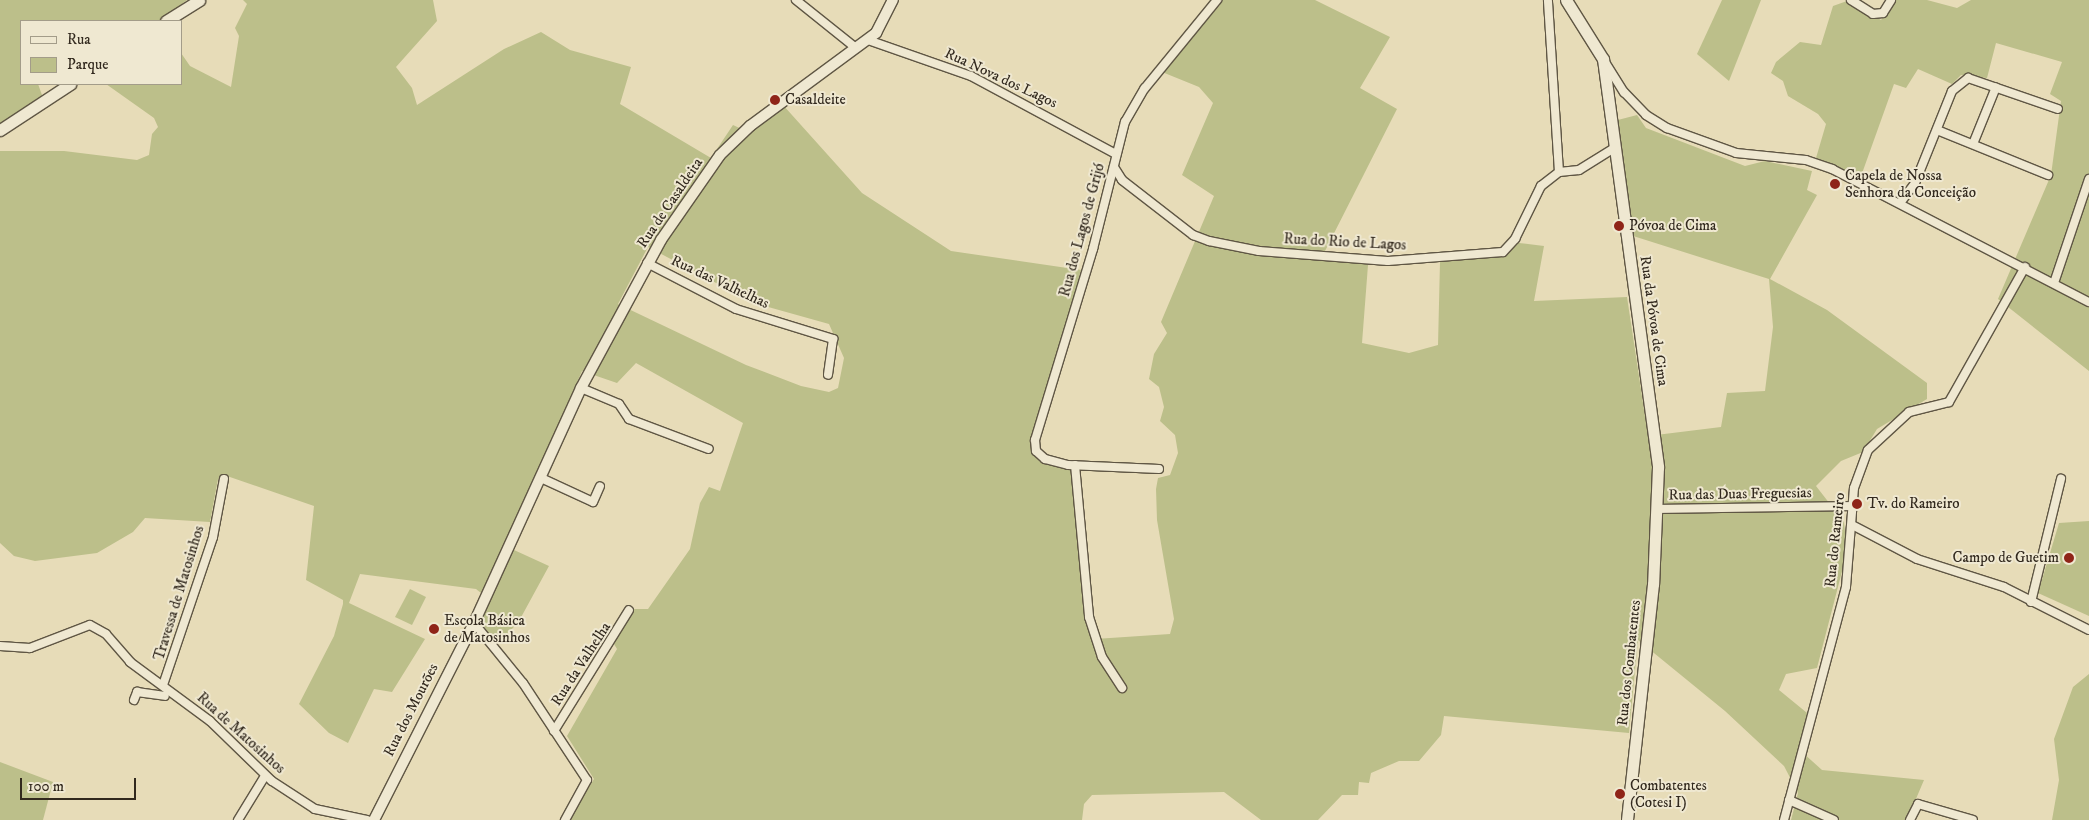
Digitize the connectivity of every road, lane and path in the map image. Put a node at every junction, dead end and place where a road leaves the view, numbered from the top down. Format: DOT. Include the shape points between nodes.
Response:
graph roads {
  1 [pos="199,0"];
  2 [pos="796,0"];
  3 [pos="893,0"];
  4 [pos="1217,0"];
  5 [pos="1548,0"];
  6 [pos="1566,0"];
  7 [pos="1850,0"];
  8 [pos="1891,0"];
  9 [pos="168,20"];
  10 [pos="868,40"];
  11 [pos="856,48"];
  12 [pos="1603,59"];
  13 [pos="68,85"];
  14 [pos="1996,88"];
  15 [pos="2058,109"];
  16 [pos="0,130"];
  17 [pos="1937,130"];
  18 [pos="1973,144"];
  19 [pos="1613,149"];
  20 [pos="1116,154"];
  21 [pos="1114,166"];
  22 [pos="1559,172"];
  23 [pos="2048,175"];
  24 [pos="2089,179"];
  25 [pos="1900,203"];
  26 [pos="647,264"];
  27 [pos="2025,267"];
  28 [pos="2054,283"];
  29 [pos="2089,302"];
  30 [pos="828,375"];
  31 [pos="581,388"];
  32 [pos="708,449"];
  33 [pos="1075,466"];
  34 [pos="1159,469"];
  35 [pos="541,478"];
  36 [pos="224,479"];
  37 [pos="2060,479"];
  38 [pos="600,486"];
  39 [pos="1851,506"];
  40 [pos="1659,509"];
  41 [pos="1854,526"];
  42 [pos="2031,602"];
  43 [pos="629,610"];
  44 [pos="474,623"];
  45 [pos="2089,630"];
  46 [pos="0,646"];
  47 [pos="163,686"];
  48 [pos="1122,688"];
  49 [pos="165,696"];
  50 [pos="134,700"];
  51 [pos="554,731"];
  52 [pos="265,776"];
  53 [pos="1789,800"];
  54 [pos="238,820"];
  55 [pos="367,820"];
  56 [pos="374,820"];
  57 [pos="565,820"];
  58 [pos="1627,820"];
  59 [pos="1784,820"];
  60 [pos="1834,820"];
  61 [pos="1910,820"];
  62 [pos="1973,820"];
  1 -- 9 [label="main road"];
  2 -- 11 [label="street"];
  3 -- 10 [label="street, Rua de Casaldeita" via="883,24"];
  4 -- 20 [label="street, Rua dos Lagos de Grijó" via="1145,88 1125,122"];
  5 -- 22 [label="street"];
  6 -- 12 [label="main road, Rua da Póvoa de Cima"];
  7 -- 8 [label="street" via="1873,14 1883,13"];
  10 -- 11 [label="street, Rua de Casaldeita"];
  10 -- 20 [label="street, Rua Nova dos Lagos" via="971,76"];
  11 -- 26 [label="street, Rua de Casaldeita" via="732,143"];
  12 -- 19 [label="main road, Rua da Póvoa de Cima"];
  12 -- 25 [label="street" via="1624,92 1646,115 1667,128 1736,153 1806,160"];
  13 -- 16 [label="main road"];
  14 -- 15 [label="street"];
  14 -- 17 [label="street" via="1968,78 1952,91"];
  14 -- 18 [label="street"];
  17 -- 18 [label="street"];
  17 -- 25 [label="street" via="1915,183"];
  18 -- 23 [label="street"];
  19 -- 22 [label="street, Rua do Rio de Lagos" via="1579,170"];
  19 -- 40 [label="main road, Rua da Póvoa de Cima" via="1649,396"];
  20 -- 21 [label="street, Rua dos Lagos de Grijó"];
  21 -- 22 [label="street, Rua do Rio de Lagos" via="1122,180 1193,235 1209,241 1259,251 1388,261 1503,252 1515,239 1541,186"];
  21 -- 33 [label="street, Rua dos Lagos de Grijó" via="1035,440 1036,451 1045,459"];
  24 -- 28 [label="street"];
  25 -- 27 [label="street"];
  26 -- 30 [label="street, Rua das Valhelhas" via="736,309 833,339"];
  26 -- 31 [label="street, Rua de Casaldeita"];
  27 -- 28 [label="street"];
  27 -- 39 [label="street, Rua do Rameiro" via="1949,402 1909,412 1868,450"];
  28 -- 29 [label="street"];
  31 -- 32 [label="street" via="619,404 629,419"];
  31 -- 35 [label="street, Rua de Casaldeita"];
  33 -- 34 [label="street, Rua dos Lagos de Grijó"];
  33 -- 48 [label="street" via="1089,617 1102,657"];
  35 -- 38 [label="street" via="593,502"];
  35 -- 44 [label="street, Rua dos Mourões"];
  36 -- 47 [label="street, Travessa de Matosinhos" via="213,536"];
  37 -- 42 [label="street"];
  39 -- 40 [label="street, Rua das Duas Freguesias"];
  39 -- 41 [label="street, Rua do Rameiro"];
  40 -- 58 [label="main road, Rua dos Combatentes"];
  41 -- 42 [label="street" via="1917,559 2004,587"];
  41 -- 53 [label="street, Rua do Rameiro" via="1846,587"];
  42 -- 45 [label="street"];
  43 -- 51 [label="street, Rua da Valhelha"];
  44 -- 51 [label="street"];
  44 -- 56 [label="street, Rua dos Mourões"];
  46 -- 47 [label="street, Rua de Matosinhos" via="30,648 90,625"];
  47 -- 52 [label="street, Rua de Matosinhos" via="210,721"];
  49 -- 50 [label="street" via="137,692"];
  51 -- 57 [label="street" via="587,780"];
  52 -- 54 [label="street"];
  52 -- 55 [label="street, Rua de Matosinhos" via="315,810"];
  53 -- 59 [label="street, Rua do Rameiro"];
  53 -- 60 [label="street"];
  61 -- 62 [label="street" via="1918,804"];
}
